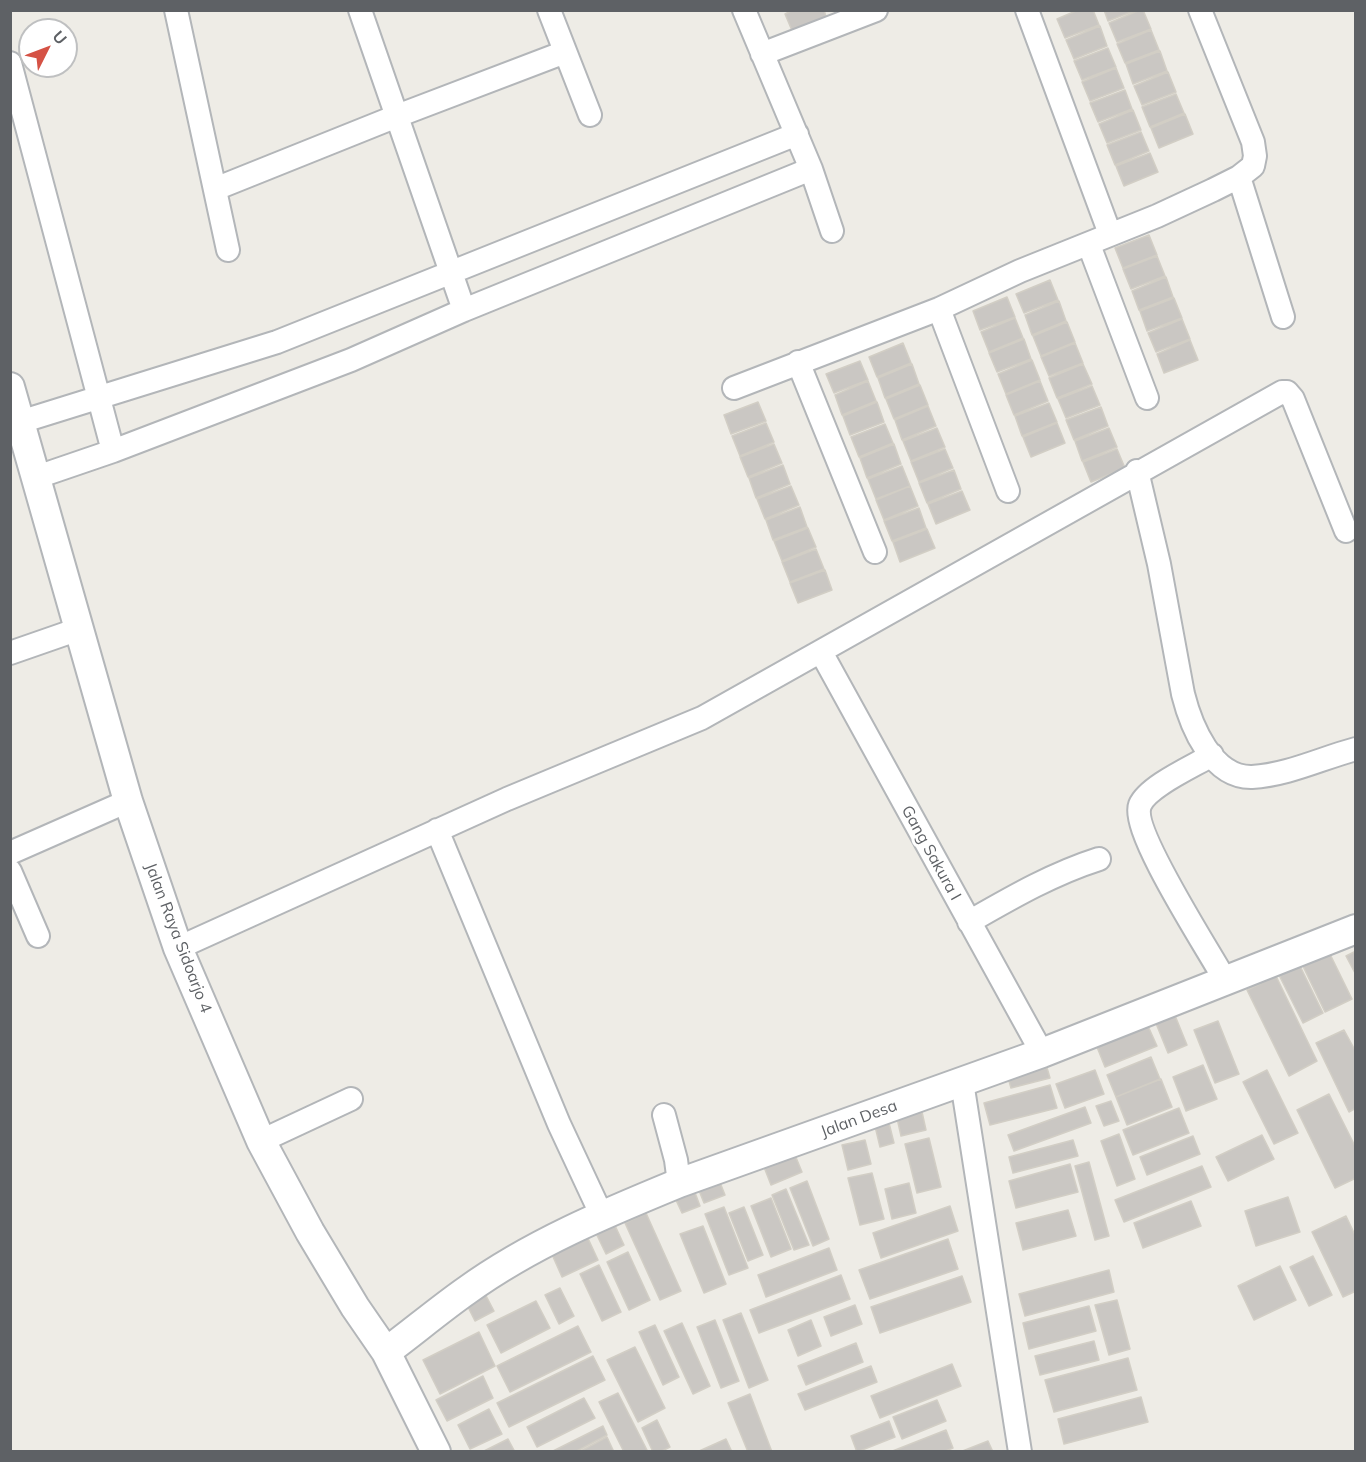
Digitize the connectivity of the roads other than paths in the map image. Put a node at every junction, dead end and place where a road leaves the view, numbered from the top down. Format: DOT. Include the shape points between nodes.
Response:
graph roads {
  1 [pos="176,10"];
  2 [pos="360,10"];
  3 [pos="549,10"];
  4 [pos="744,10"];
  5 [pos="876,10"];
  6 [pos="1027,10"];
  7 [pos="1200,10"];
  8 [pos="565,52"];
  9 [pos="762,54"];
  10 [pos="10,63"];
  11 [pos="397,116"];
  12 [pos="590,116"];
  13 [pos="797,134"];
  14 [pos="811,169"];
  15 [pos="1239,177"];
  16 [pos="215,189"];
  17 [pos="832,231"];
  18 [pos="1110,234"];
  19 [pos="1089,245"];
  20 [pos="228,249"];
  21 [pos="449,271"];
  22 [pos="939,309"];
  23 [pos="464,310"];
  24 [pos="1283,316"];
  25 [pos="798,362"];
  26 [pos="10,387"];
  27 [pos="734,388"];
  28 [pos="99,396"];
  29 [pos="1148,398"];
  30 [pos="20,422"];
  31 [pos="113,451"];
  32 [pos="1137,471"];
  33 [pos="37,477"];
  34 [pos="1008,490"];
  35 [pos="1346,531"];
  36 [pos="875,552"];
  37 [pos="79,629"];
  38 [pos="821,652"];
  39 [pos="10,653"];
  40 [pos="1356,749"];
  41 [pos="1212,755"];
  42 [pos="128,801"];
  43 [pos="437,830"];
  44 [pos="10,853"];
  45 [pos="1099,859"];
  46 [pos="10,871"];
  47 [pos="969,922"];
  48 [pos="1356,929"];
  49 [pos="38,936"];
  50 [pos="178,948"];
  51 [pos="1220,970"];
  52 [pos="1042,1053"];
  53 [pos="962,1082"];
  54 [pos="351,1100"];
  55 [pos="665,1119"];
  56 [pos="261,1141"];
  57 [pos="678,1171"];
  58 [pos="602,1216"];
  59 [pos="384,1349"];
  60 [pos="436,1452"];
  61 [pos="1020,1452"];
  1 -- 16 [label="street"];
  2 -- 11 [label="street"];
  3 -- 8 [label="street"];
  4 -- 9 [label="street"];
  5 -- 9 [label="street"];
  6 -- 18 [label="street"];
  7 -- 15 [label="street" via="1253,142 1253,165"];
  8 -- 11 [label="street"];
  8 -- 12 [label="street"];
  9 -- 13 [label="street"];
  10 -- 28 [label="street"];
  11 -- 16 [label="street"];
  11 -- 21 [label="street"];
  13 -- 14 [label="street"];
  13 -- 21 [label="street"];
  14 -- 17 [label="street"];
  14 -- 23 [label="street"];
  15 -- 18 [label="street"];
  15 -- 24 [label="street"];
  16 -- 20 [label="street"];
  18 -- 19 [label="street"];
  19 -- 22 [label="street" via="1020,271"];
  19 -- 29 [label="street"];
  21 -- 23 [label="street"];
  21 -- 28 [label="street" via="277,342"];
  22 -- 25 [label="street"];
  22 -- 34 [label="street"];
  23 -- 31 [label="street" via="351,360"];
  25 -- 27 [label="street"];
  25 -- 36 [label="street"];
  26 -- 30 [label="street, Jalan Raya Sidoarjo 4"];
  28 -- 30 [label="street"];
  28 -- 31 [label="street"];
  30 -- 33 [label="street, Jalan Raya Sidoarjo 4"];
  31 -- 33 [label="street"];
  32 -- 35 [label="street" via="1276,394 1287,392"];
  32 -- 38 [label="street"];
  32 -- 41 [label="street" via="1188,715"];
  33 -- 37 [label="street, Jalan Raya Sidoarjo 4"];
  37 -- 39 [label="street"];
  37 -- 42 [label="street, Jalan Raya Sidoarjo 4"];
  38 -- 43 [label="street" via="702,718"];
  38 -- 47 [label="street, Gang Sakura I"];
  40 -- 41 [label="street" via="1293,769 1251,777 1229,771"];
  41 -- 51 [label="street" via="1148,794 1140,805 1140,816 1143,832 1174,893"];
  42 -- 44 [label="street"];
  42 -- 50 [label="street, Jalan Raya Sidoarjo 4"];
  43 -- 50 [label="street"];
  43 -- 58 [label="street" via="559,1124"];
  45 -- 47 [label="street" via="1023,891"];
  46 -- 49 [label="street"];
  47 -- 52 [label="street, Gang Sakura I"];
  48 -- 51 [label="street, Jalan Desa"];
  50 -- 56 [label="street, Jalan Raya Sidoarjo 4"];
  51 -- 52 [label="street, Jalan Desa"];
  52 -- 53 [label="street, Jalan Desa"];
  53 -- 57 [label="street, Jalan Desa"];
  53 -- 61 [label="street"];
  54 -- 56 [label="street"];
  55 -- 57 [label="street"];
  56 -- 59 [label="street, Jalan Raya Sidoarjo 4" via="310,1232"];
  57 -- 58 [label="street, Jalan Desa"];
  58 -- 59 [label="street, Jalan Desa" via="518,1258"];
  59 -- 60 [label="street, Jalan Raya Sidoarjo 4"];
}
